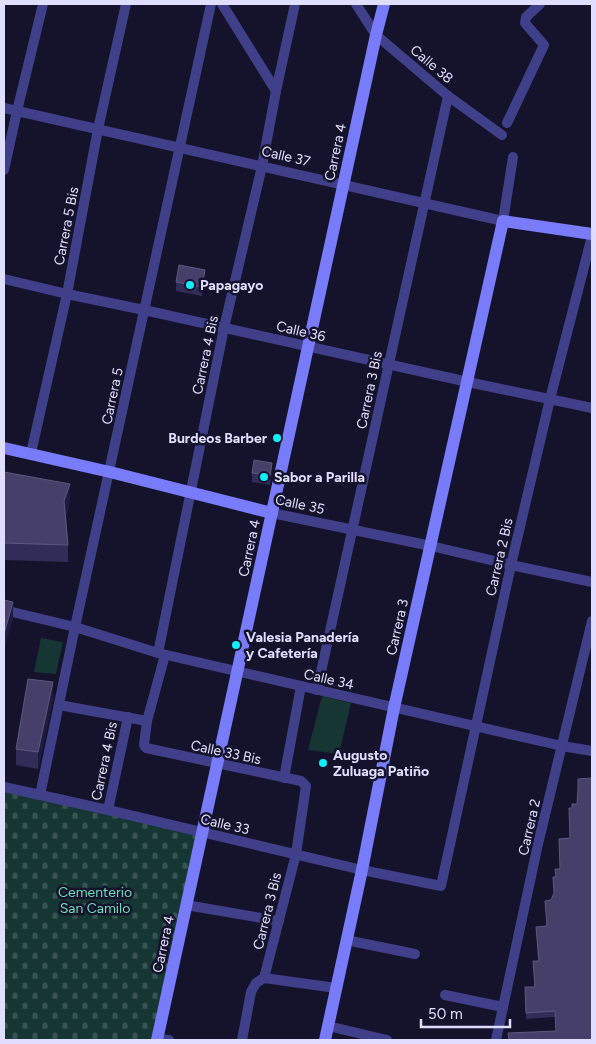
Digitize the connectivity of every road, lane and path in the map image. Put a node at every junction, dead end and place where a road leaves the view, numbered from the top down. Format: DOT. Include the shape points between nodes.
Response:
graph roads {
  1 [pos="43,4"];
  2 [pos="126,4"];
  3 [pos="211,4"];
  4 [pos="222,4"];
  5 [pos="295,4"];
  6 [pos="356,4"];
  7 [pos="384,4"];
  8 [pos="540,4"];
  9 [pos="376,35"];
  10 [pos="276,90"];
  11 [pos="448,96"];
  12 [pos="4,108"];
  13 [pos="17,111"];
  14 [pos="507,123"];
  15 [pos="98,129"];
  16 [pos="502,135"];
  17 [pos="180,148"];
  18 [pos="513,157"];
  19 [pos="262,166"];
  20 [pos="4,170"];
  21 [pos="343,185"];
  22 [pos="425,203"];
  23 [pos="503,221"];
  24 [pos="592,235"];
  25 [pos="4,279"];
  26 [pos="67,294"];
  27 [pos="144,310"];
  28 [pos="224,328"];
  29 [pos="308,346"];
  30 [pos="389,364"];
  31 [pos="468,382"];
  32 [pos="550,399"];
  33 [pos="592,408"];
  34 [pos="4,448"];
  35 [pos="31,453"];
  36 [pos="110,472"];
  37 [pos="190,493"];
  38 [pos="272,513"];
  39 [pos="352,530"];
  40 [pos="430,546"];
  41 [pos="511,565"];
  42 [pos="592,582"];
  43 [pos="4,610"];
  44 [pos="592,621"];
  45 [pos="75,627"];
  46 [pos="162,654"];
  47 [pos="237,672"];
  48 [pos="301,686"];
  49 [pos="317,690"];
  50 [pos="59,705"];
  51 [pos="394,708"];
  52 [pos="128,717"];
  53 [pos="148,721"];
  54 [pos="475,727"];
  55 [pos="562,746"];
  56 [pos="592,751"];
  57 [pos="217,764"];
  58 [pos="284,778"];
  59 [pos="305,784"];
  60 [pos="4,787"];
  61 [pos="40,795"];
  62 [pos="108,810"];
  63 [pos="202,833"];
  64 [pos="296,854"];
  65 [pos="362,870"];
  66 [pos="440,886"];
  67 [pos="186,905"];
  68 [pos="279,921"];
  69 [pos="346,940"];
  70 [pos="414,954"];
  71 [pos="264,978"];
  72 [pos="336,988"];
  73 [pos="444,994"];
  74 [pos="503,1007"];
  75 [pos="328,1026"];
  76 [pos="161,1040"];
  77 [pos="242,1040"];
  78 [pos="325,1040"];
  79 [pos="388,1040"];
  80 [pos="496,1040"];
  1 -- 13 [label="street"];
  2 -- 15 [label="street, Carrera 5 Bis"];
  3 -- 17 [label="street, Carrera 5"];
  4 -- 10 [label="street"];
  5 -- 10 [label="street, Carrera 4 Bis"];
  6 -- 9 [label="street, Calle 38"];
  7 -- 9 [label="street, Carrera 4"];
  8 -- 14 [label="street" via="526,17 525,23 544,46"];
  9 -- 11 [label="street, Calle 38"];
  9 -- 21 [label="street, Carrera 4"];
  10 -- 19 [label="street, Carrera 4 Bis"];
  11 -- 16 [label="street, Calle 38"];
  11 -- 22 [label="street, Carrera 3 Bis"];
  12 -- 13 [label="street, Calle 37"];
  13 -- 15 [label="street, Calle 37"];
  13 -- 20 [label="street"];
  15 -- 17 [label="street, Calle 37"];
  15 -- 26 [label="street, Carrera 5 Bis"];
  17 -- 19 [label="street, Calle 37"];
  17 -- 27 [label="street, Carrera 5"];
  18 -- 23 [label="street"];
  19 -- 21 [label="street, Calle 37"];
  19 -- 28 [label="street, Carrera 4 Bis"];
  21 -- 22 [label="street, Calle 37"];
  21 -- 29 [label="street, Carrera 4"];
  22 -- 23 [label="street, Calle 37"];
  22 -- 30 [label="street, Carrera 3 Bis"];
  23 -- 24 [label="street, Calle 37"];
  23 -- 31 [label="street, Carrera 3"];
  24 -- 32 [label="street, Carrera 2 Bis"];
  25 -- 26 [label="street, Calle 36"];
  26 -- 27 [label="street, Calle 36"];
  26 -- 35 [label="street, Carrera 5 Bis"];
  27 -- 28 [label="street, Calle 36"];
  27 -- 36 [label="street, Carrera 5"];
  28 -- 29 [label="street, Calle 36"];
  28 -- 37 [label="street, Carrera 4 Bis"];
  29 -- 30 [label="street, Calle 36"];
  29 -- 38 [label="street, Carrera 4"];
  30 -- 31 [label="street, Calle 36"];
  30 -- 39 [label="street, Carrera 3 Bis"];
  31 -- 32 [label="street, Calle 36"];
  31 -- 40 [label="street, Carrera 3"];
  32 -- 33 [label="street, Calle 36"];
  32 -- 41 [label="street, Carrera 2 Bis"];
  34 -- 35 [label="street, Calle 35"];
  35 -- 36 [label="street, Calle 35"];
  36 -- 37 [label="street, Calle 35"];
  36 -- 45 [label="street, Carrera 5"];
  37 -- 38 [label="street, Calle 35"];
  37 -- 46 [label="street, Carrera 4 Bis"];
  38 -- 39 [label="street, Calle 35"];
  38 -- 47 [label="street, Carrera 4"];
  39 -- 40 [label="street, Calle 35"];
  39 -- 49 [label="street, Carrera 3 Bis"];
  40 -- 41 [label="street, Calle 35"];
  40 -- 51 [label="street, Carrera 3"];
  41 -- 42 [label="street, Calle 35"];
  41 -- 54 [label="street, Carrera 2 Bis"];
  43 -- 45 [label="street, Calle 34"];
  44 -- 55 [label="street, Carrera 2"];
  45 -- 46 [label="street, Calle 34"];
  45 -- 50 [label="street, Carrera 5"];
  46 -- 47 [label="street, Calle 34"];
  46 -- 53 [label="street"];
  47 -- 48 [label="street, Calle 34"];
  47 -- 57 [label="street, Carrera 4"];
  48 -- 49 [label="street, Calle 34"];
  48 -- 58 [label="street"];
  49 -- 51 [label="street, Calle 34"];
  50 -- 52 [label="street"];
  50 -- 61 [label="street, Carrera 5"];
  51 -- 54 [label="street, Calle 34"];
  51 -- 65 [label="street, Carrera 3"];
  52 -- 53 [label="street"];
  52 -- 62 [label="street, Carrera 4 Bis"];
  53 -- 57 [label="street, Calle 33 Bis" via="146,748"];
  54 -- 55 [label="street, Calle 34"];
  54 -- 66 [label="street, Carrera 2 Bis"];
  55 -- 56 [label="street, Calle 34"];
  55 -- 74 [label="street, Carrera 2"];
  57 -- 58 [label="street, Calle 33 Bis"];
  57 -- 63 [label="street, Carrera 4"];
  58 -- 59 [label="street, Calle 33 Bis"];
  59 -- 64 [label="street, Carrera 3 Bis"];
  60 -- 61 [label="street, Calle 33"];
  61 -- 62 [label="street, Calle 33"];
  62 -- 63 [label="street, Calle 33"];
  63 -- 64 [label="street, Calle 33"];
  63 -- 67 [label="street, Carrera 4"];
  64 -- 65 [label="street, Calle 33"];
  64 -- 68 [label="street, Carrera 3 Bis"];
  65 -- 66 [label="street, Calle 33"];
  65 -- 69 [label="street, Carrera 3"];
  67 -- 68 [label="street"];
  67 -- 76 [label="street, Carrera 4"];
  68 -- 71 [label="street, Carrera 3 Bis"];
  69 -- 70 [label="street"];
  69 -- 72 [label="street, Carrera 3"];
  71 -- 72 [label="street"];
  71 -- 77 [label="street, Carrera 3 Bis" via="251,992"];
  72 -- 75 [label="street, Carrera 3"];
  73 -- 74 [label="street"];
  74 -- 80 [label="street, Carrera 2"];
  75 -- 78 [label="street, Carrera 3"];
  75 -- 79 [label="street"];
}
